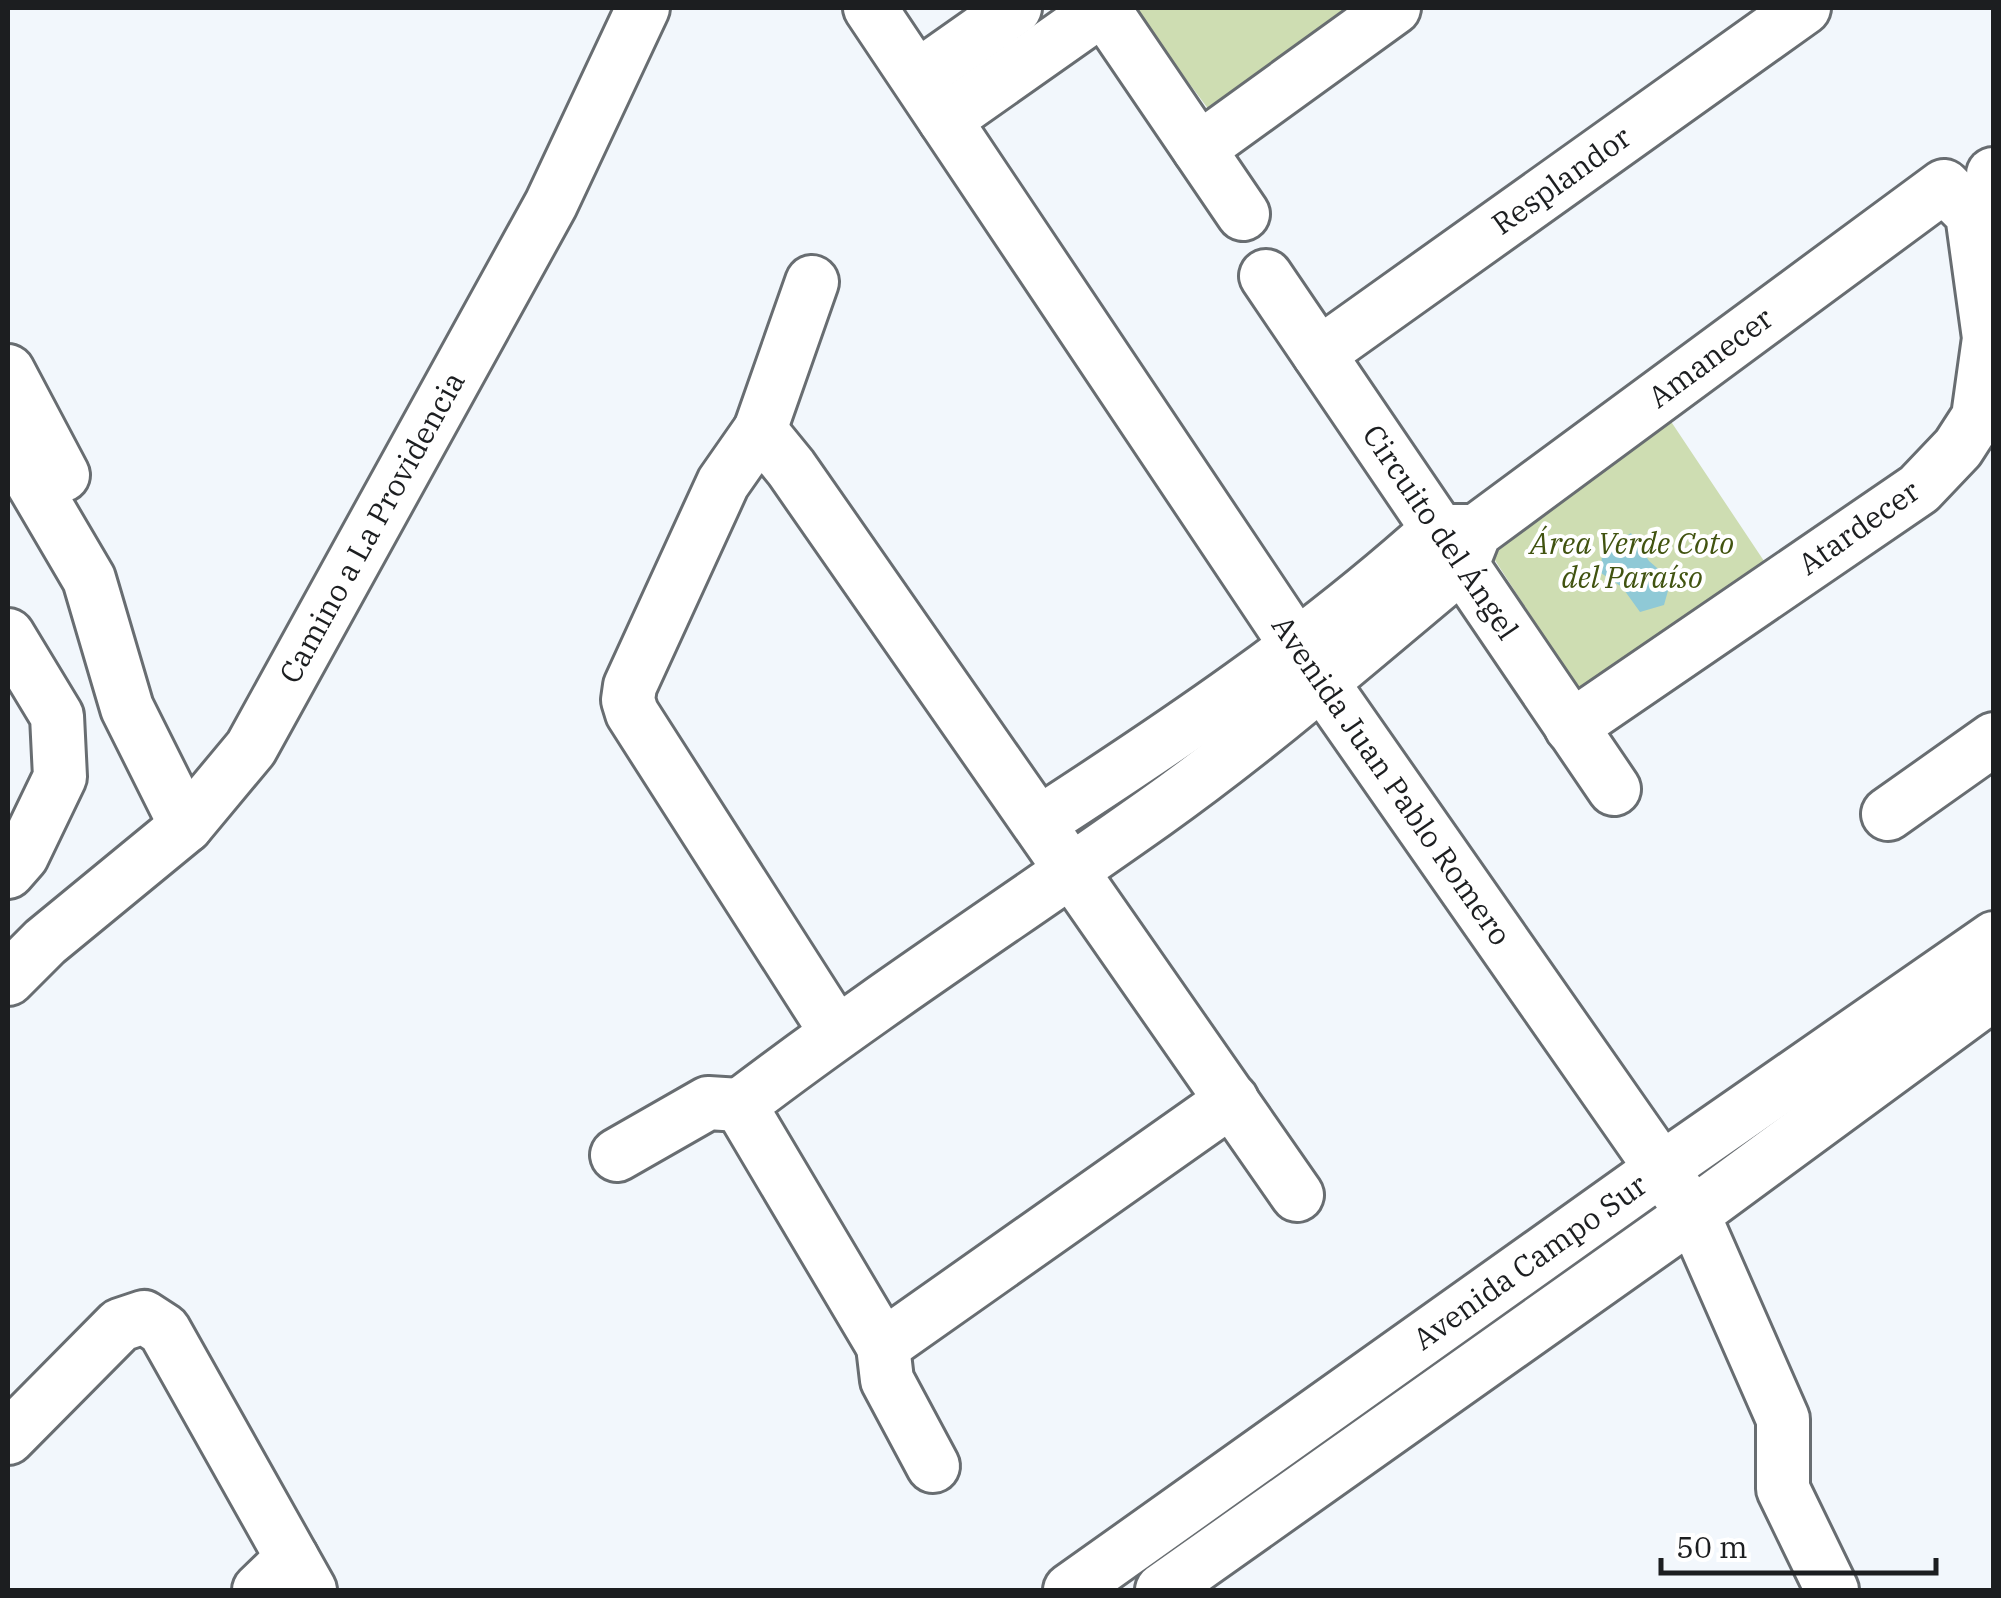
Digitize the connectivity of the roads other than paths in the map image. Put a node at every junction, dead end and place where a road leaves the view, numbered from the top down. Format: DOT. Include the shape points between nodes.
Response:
graph roads {
  1 [pos="643,8"];
  2 [pos="870,8"];
  3 [pos="1014,8"];
  4 [pos="1104,8"];
  5 [pos="1394,8"];
  6 [pos="1804,8"];
  7 [pos="917,77"];
  8 [pos="945,120"];
  9 [pos="1199,149"];
  10 [pos="1977,178"];
  11 [pos="1243,214"];
  12 [pos="1266,276"];
  13 [pos="812,282"];
  14 [pos="1319,354"];
  15 [pos="8,371"];
  16 [pos="760,430"];
  17 [pos="8,441"];
  18 [pos="1458,542"];
  19 [pos="89,579"];
  20 [pos="8,635"];
  21 [pos="1310,665"];
  22 [pos="1571,726"];
  23 [pos="1994,739"];
  24 [pos="1614,790"];
  25 [pos="1888,814"];
  26 [pos="1039,824"];
  27 [pos="186,826"];
  28 [pos="1070,869"];
  29 [pos="8,872"];
  30 [pos="1994,938"];
  31 [pos="8,979"];
  32 [pos="1994,993"];
  33 [pos="836,1032"];
  34 [pos="1232,1100"];
  35 [pos="740,1104"];
  36 [pos="617,1156"];
  37 [pos="1660,1170"];
  38 [pos="1297,1195"];
  39 [pos="1693,1214"];
  40 [pos="882,1346"];
  41 [pos="8,1438"];
  42 [pos="933,1466"];
  43 [pos="287,1580"];
  44 [pos="1070,1590"];
  45 [pos="1162,1590"];
  46 [pos="1832,1590"];
  1 -- 27 [label="street, Camino a La Providencia" via="552,204 261,731"];
  2 -- 7 [label="street, Avenida Juan Pablo Romero"];
  3 -- 7 [label="street"];
  4 -- 8 [label="street"];
  4 -- 9 [label="street"];
  5 -- 9 [label="street"];
  6 -- 14 [label="street, Resplandor"];
  7 -- 8 [label="street, Avenida Juan Pablo Romero"];
  8 -- 21 [label="street, Avenida Juan Pablo Romero"];
  9 -- 11 [label="street"];
  10 -- 18 [label="street, Amanecer"];
  10 -- 22 [label="street, Atardecer" via="1972,214 1989,338 1978,418 1958,448 1919,489"];
  12 -- 14 [label="street, Circuito del Ángel"];
  13 -- 16 [label="street"];
  14 -- 18 [label="street, Circuito del Ángel"];
  15 -- 19 [label="street" via="91,528"];
  16 -- 26 [label="street"];
  16 -- 33 [label="street" via="723,483 628,700"];
  17 -- 19 [label="street"];
  18 -- 21 [label="street, Amanecer"];
  18 -- 22 [label="street, Circuito del Ángel"];
  19 -- 27 [label="street" via="127,708"];
  20 -- 29 [label="street" via="57,716 60,776"];
  21 -- 26 [label="street"];
  21 -- 28 [label="street" via="1155,812"];
  21 -- 37 [label="street, Avenida Juan Pablo Romero"];
  22 -- 24 [label="street, Circuito del Ángel"];
  23 -- 25 [label="street"];
  26 -- 28 [label="street"];
  27 -- 31 [label="street, Camino a La Providencia"];
  28 -- 33 [label="street"];
  28 -- 34 [label="street"];
  30 -- 37 [label="street, Avenida Campo Sur"];
  32 -- 39 [label="street, Avenida Campo Sur"];
  33 -- 35 [label="street"];
  34 -- 38 [label="street"];
  34 -- 40 [label="street"];
  35 -- 36 [label="street" via="708,1103"];
  35 -- 40 [label="street"];
  37 -- 39 [label="street, Avenida Juan Pablo Romero"];
  37 -- 44 [label="street, Avenida Campo Sur"];
  39 -- 45 [label="street, Avenida Campo Sur"];
  39 -- 46 [label="street, Avenida Juan Pablo Romero" via="1783,1419 1783,1489"];
  40 -- 42 [label="street" via="887,1380"];
  41 -- 43 [label="street" via="120,1325 144,1317 164,1330"];
}
